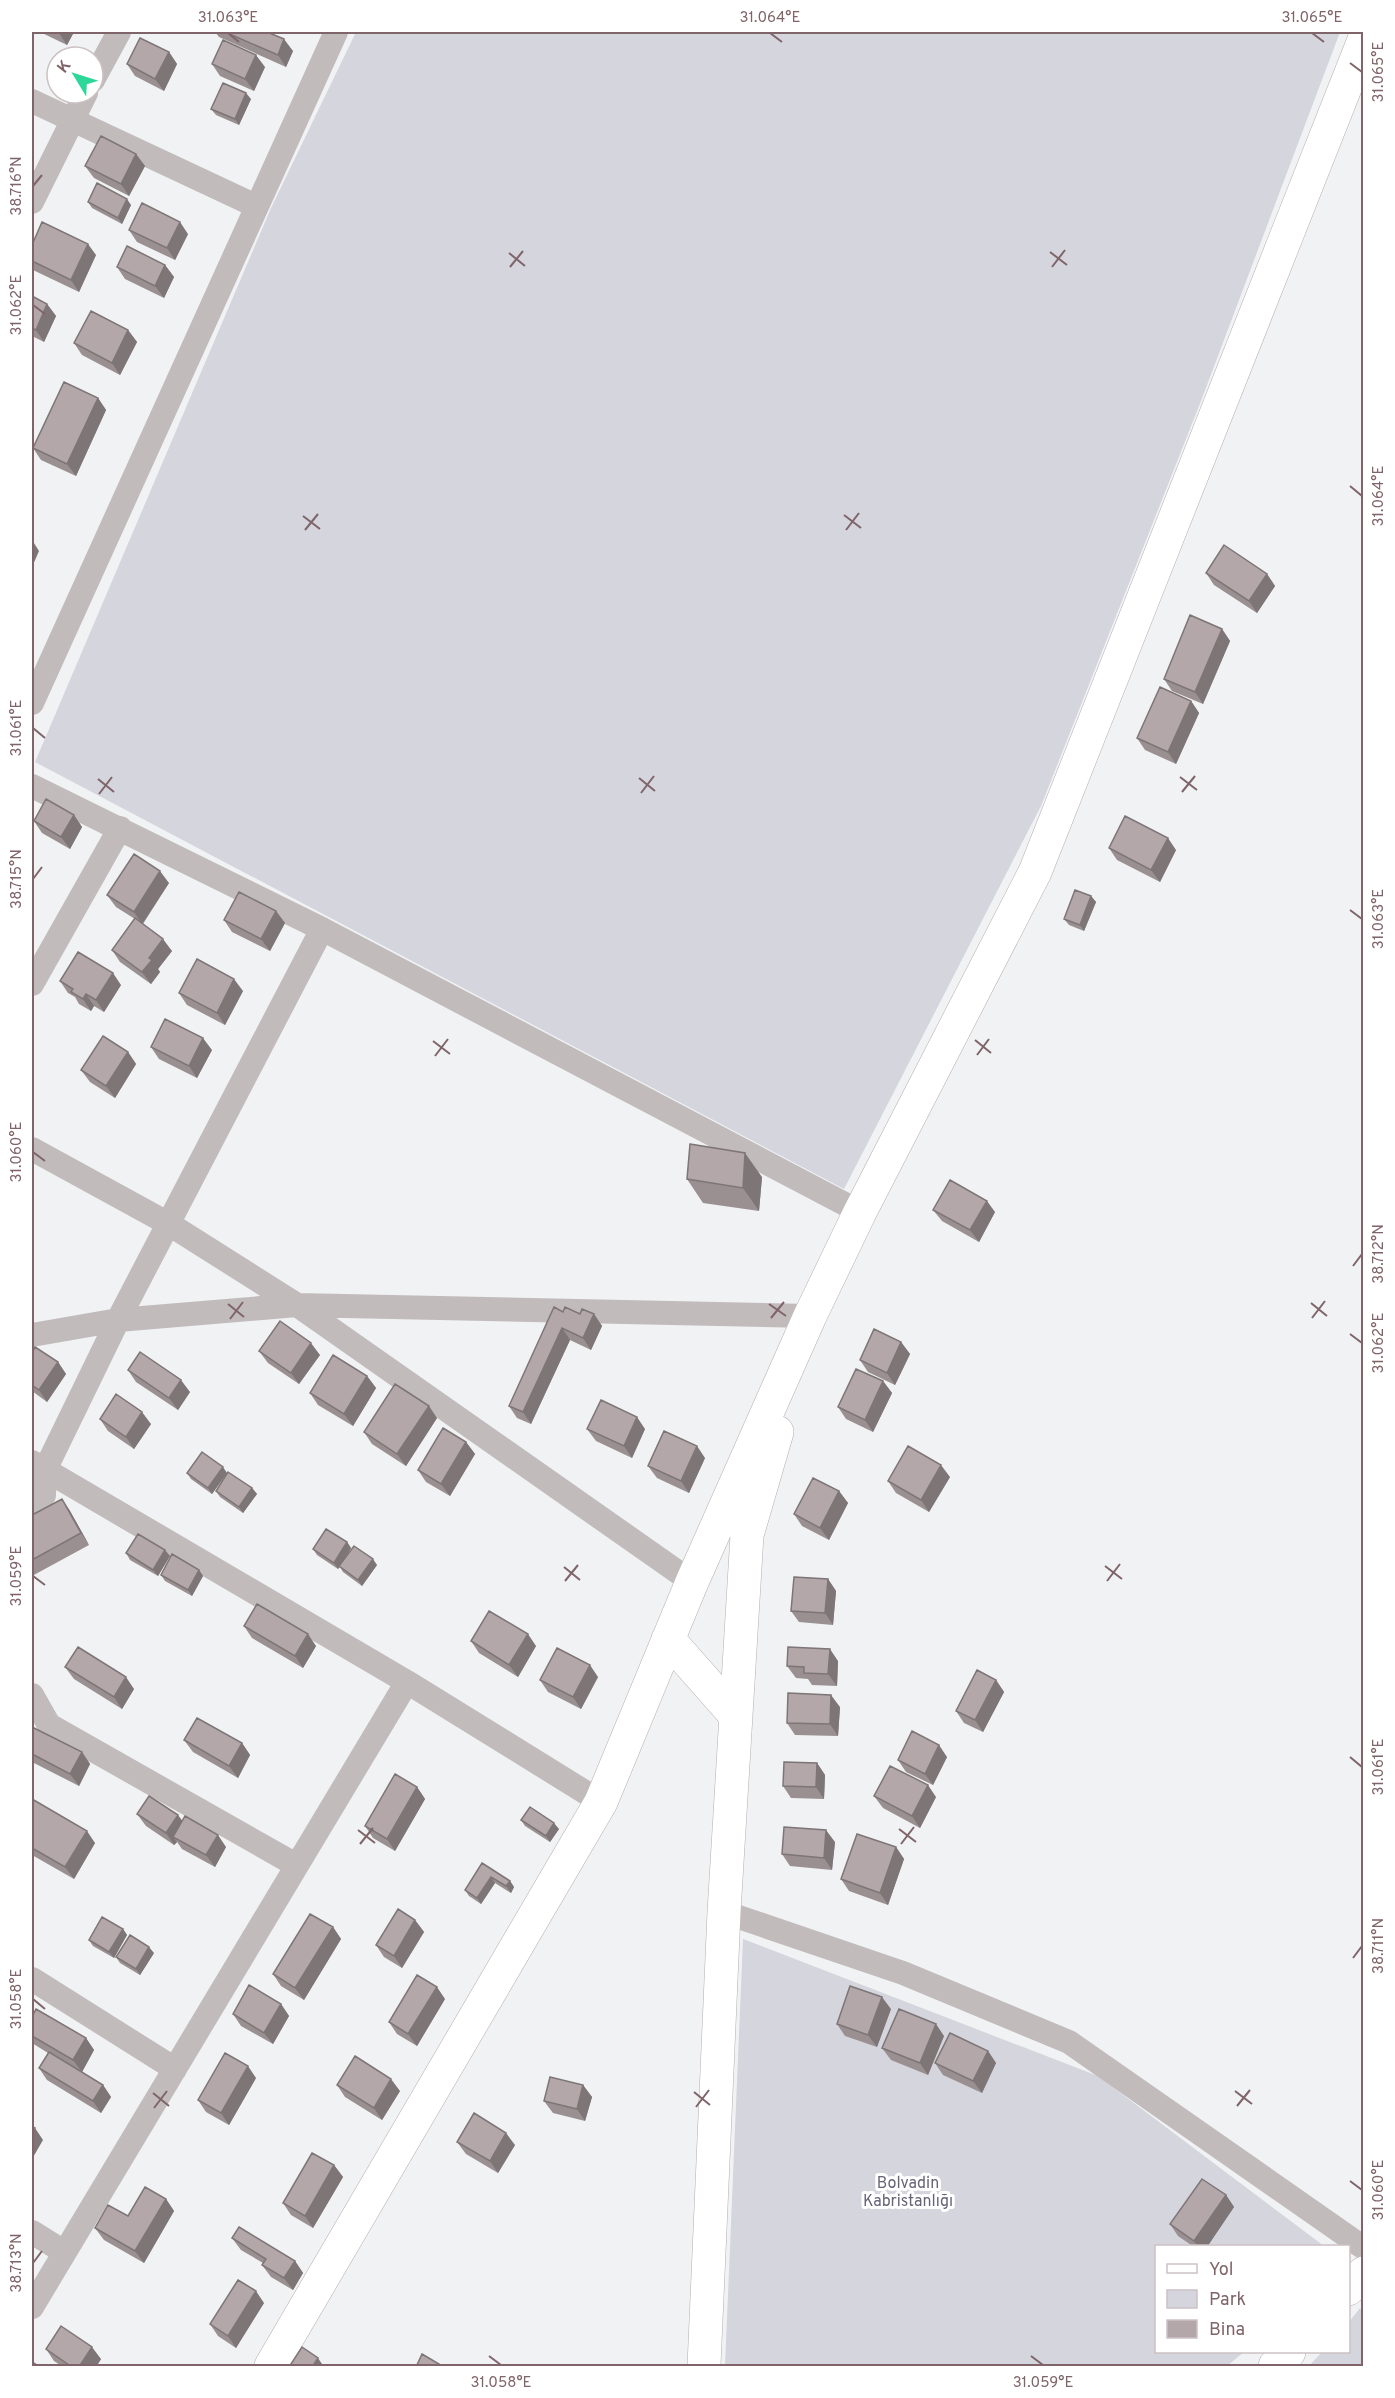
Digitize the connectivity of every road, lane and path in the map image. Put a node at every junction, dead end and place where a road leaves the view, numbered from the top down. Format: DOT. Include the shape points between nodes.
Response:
graph roads {
  1 [pos="119,32"];
  2 [pos="336,32"];
  3 [pos="1364,40"];
  4 [pos="105,58"];
  5 [pos="32,101"];
  6 [pos="79,105"];
  7 [pos="71,120"];
  8 [pos="32,202"];
  9 [pos="256,206"];
  10 [pos="32,703"];
  11 [pos="32,786"];
  12 [pos="120,828"];
  13 [pos="322,929"];
  14 [pos="32,984"];
  15 [pos="32,1149"];
  16 [pos="860,1212"];
  17 [pos="169,1224"];
  18 [pos="297,1305"];
  19 [pos="810,1316"];
  20 [pos="118,1320"];
  21 [pos="32,1335"];
  22 [pos="38,1466"];
  23 [pos="32,1502"];
  24 [pos="692,1582"];
  25 [pos="668,1639"];
  26 [pos="407,1682"];
  27 [pos="32,1695"];
  28 [pos="736,1716"];
  29 [pos="602,1802"];
  30 [pos="296,1865"];
  31 [pos="724,1912"];
  32 [pos="32,1980"];
  33 [pos="175,2069"];
  34 [pos="32,2232"];
  35 [pos="1364,2248"];
  36 [pos="64,2252"];
  37 [pos="1364,2273"];
  38 [pos="1350,2287"];
  39 [pos="32,2307"];
  40 [pos="1288,2353"];
  41 [pos="271,2367"];
  42 [pos="704,2367"];
  43 [pos="1275,2367"];
  1 -- 4 [label="street"];
  2 -- 9 [label="street"];
  3 -- 16 [label="street" via="1035,872"];
  5 -- 7 [label="street"];
  6 -- 7 [label="street"];
  7 -- 8 [label="street"];
  7 -- 9 [label="street"];
  9 -- 10 [label="street"];
  11 -- 12 [label="street"];
  12 -- 13 [label="street"];
  12 -- 14 [label="street"];
  13 -- 16 [label="street"];
  13 -- 17 [label="street"];
  15 -- 17 [label="street"];
  16 -- 19 [label="street"];
  17 -- 18 [label="street"];
  17 -- 20 [label="street"];
  18 -- 19 [label="street"];
  18 -- 20 [label="street"];
  18 -- 24 [label="street"];
  19 -- 24 [label="street"];
  19 -- 28 [label="street" via="747,1535"];
  20 -- 21 [label="street"];
  20 -- 22 [label="street"];
  22 -- 23 [label="street" via="44,1495"];
  22 -- 26 [label="street"];
  24 -- 25 [label="street"];
  25 -- 28 [label="street"];
  25 -- 29 [label="street"];
  26 -- 29 [label="street"];
  26 -- 30 [label="street"];
  27 -- 30 [label="street" via="49,1725"];
  28 -- 31 [label="street"];
  29 -- 41 [label="street"];
  30 -- 33 [label="street"];
  31 -- 35 [label="street" via="903,1973 1069,2042"];
  31 -- 42 [label="street"];
  32 -- 33 [label="street"];
  33 -- 36 [label="street"];
  34 -- 36 [label="street"];
  36 -- 39 [label="street"];
  37 -- 38 [label="street"];
  40 -- 43 [label="street"];
}
